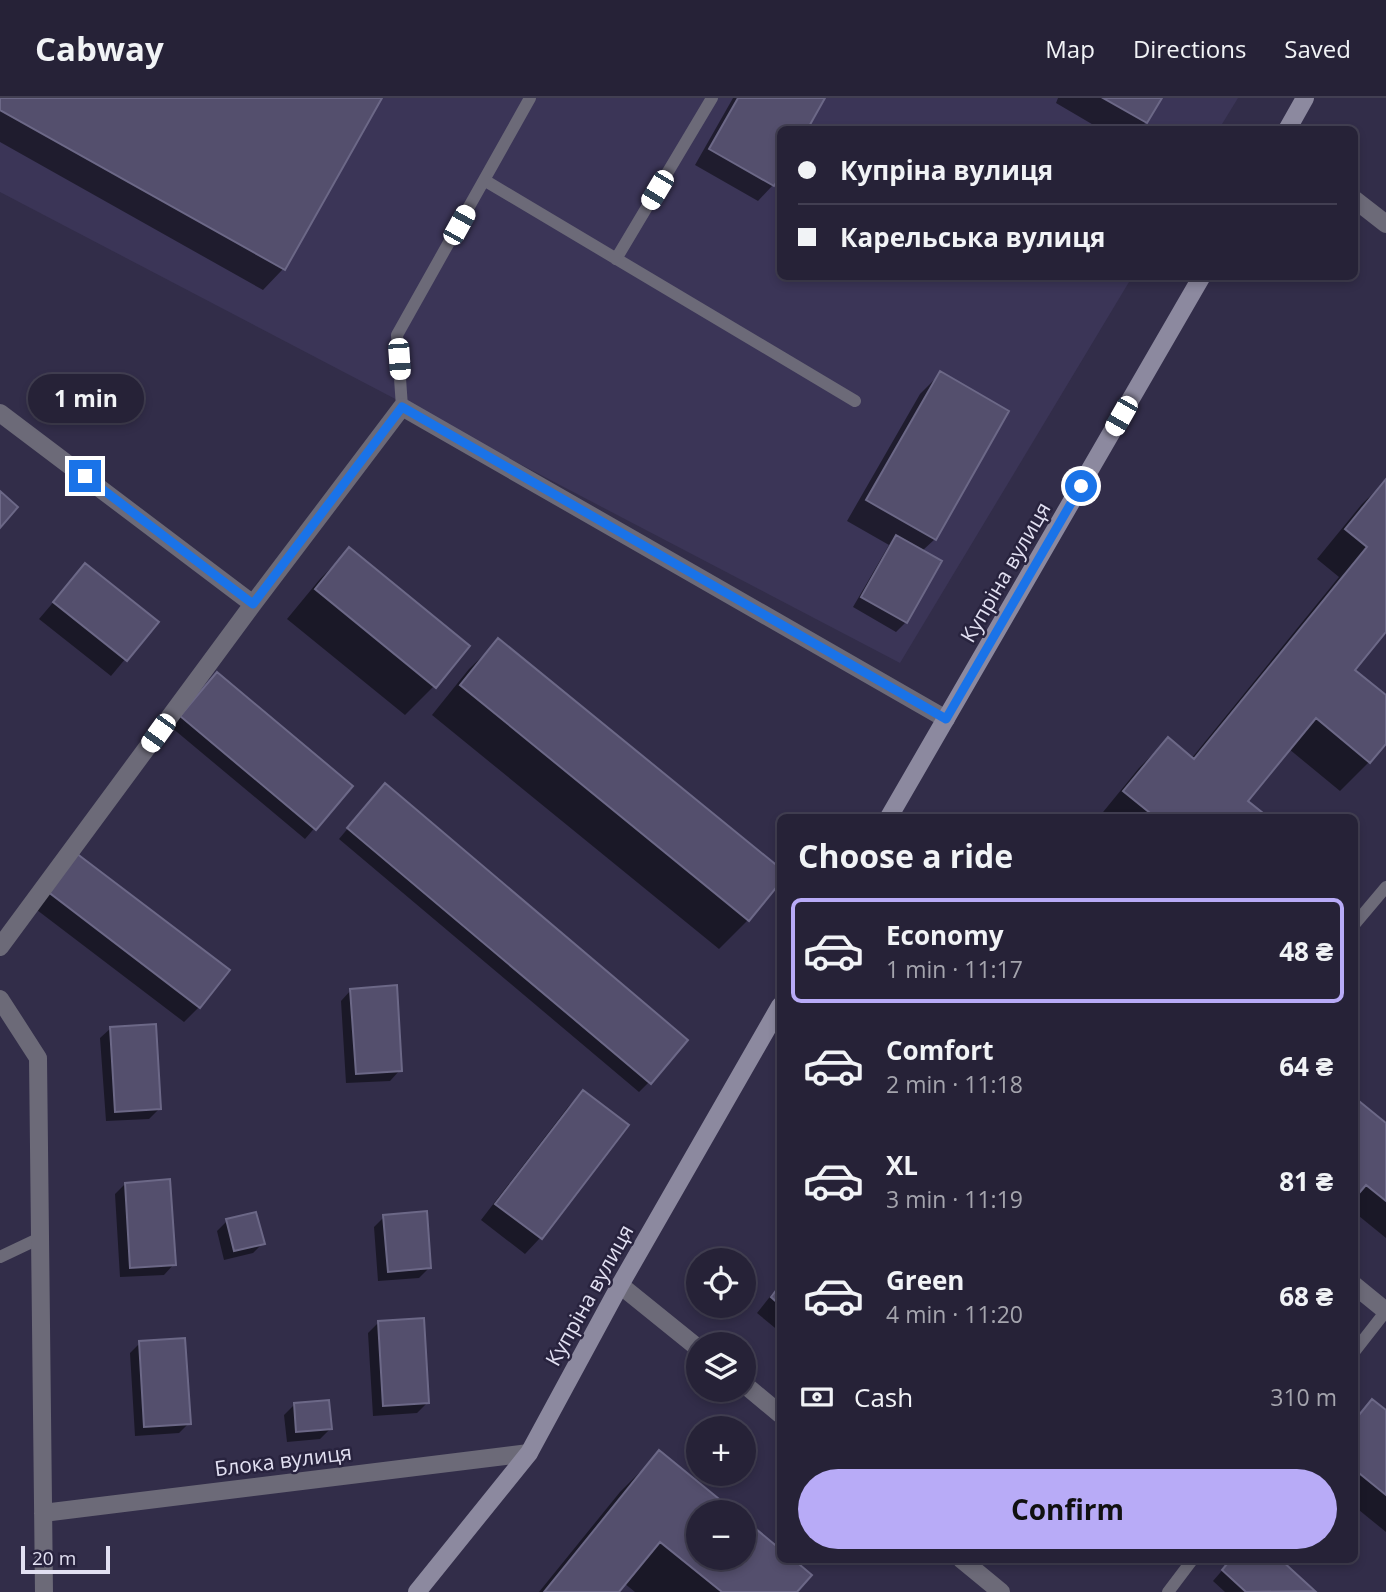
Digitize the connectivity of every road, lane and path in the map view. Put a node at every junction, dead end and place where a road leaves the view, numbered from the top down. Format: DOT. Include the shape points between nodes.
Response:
graph roads {
  1 [pos="530,98"];
  2 [pos="712,98"];
  3 [pos="1305,98"];
  4 [pos="1289,126"];
  5 [pos="484,180"];
  6 [pos="1358,202"];
  7 [pos="1386,224"];
  8 [pos="616,259"];
  9 [pos="1200,280"];
  10 [pos="855,401"];
  11 [pos="402,407"];
  12 [pos="0,413"];
  13 [pos="253,604"];
  14 [pos="946,719"];
  15 [pos="892,814"];
  16 [pos="1386,887"];
  17 [pos="1358,920"];
  18 [pos="0,947"];
  19 [pos="0,999"];
  20 [pos="777,1011"];
  21 [pos="40,1238"];
  22 [pos="0,1257"];
  23 [pos="620,1284"];
  24 [pos="1358,1288"];
  25 [pos="1386,1311"];
  26 [pos="686,1338"];
  27 [pos="1358,1347"];
  28 [pos="756,1394"];
  29 [pos="777,1412"];
  30 [pos="529,1453"];
  31 [pos="43,1513"];
  32 [pos="966,1563"];
  33 [pos="1190,1563"];
  34 [pos="44,1592"];
  35 [pos="417,1592"];
  36 [pos="1001,1592"];
  37 [pos="1168,1592"];
  1 -- 5 [label="lane"];
  2 -- 8 [label="lane"];
  3 -- 4 [label="main road"];
  5 -- 8 [label="lane"];
  5 -- 11 [label="lane" via="397,335"];
  6 -- 7 [label="street"];
  8 -- 10 [label="lane"];
  9 -- 14 [label="main road, Купріна вулиця"];
  11 -- 13 [label="street"];
  11 -- 14 [label="street"];
  12 -- 13 [label="street"];
  13 -- 18 [label="street"];
  14 -- 15 [label="main road, Купріна вулиця"];
  16 -- 17 [label="lane"];
  19 -- 21 [label="street" via="38,1058"];
  20 -- 23 [label="main road, Купріна вулиця"];
  21 -- 22 [label="lane"];
  21 -- 31 [label="street"];
  23 -- 26 [label="street"];
  23 -- 30 [label="main road, Купріна вулиця"];
  24 -- 25 [label="street"];
  25 -- 27 [label="lane"];
  28 -- 29 [label="street"];
  30 -- 31 [label="street, Блока вулиця"];
  30 -- 35 [label="main road, Купріна вулиця"];
  31 -- 34 [label="street"];
  32 -- 36 [label="street"];
  33 -- 37 [label="lane"];
}
